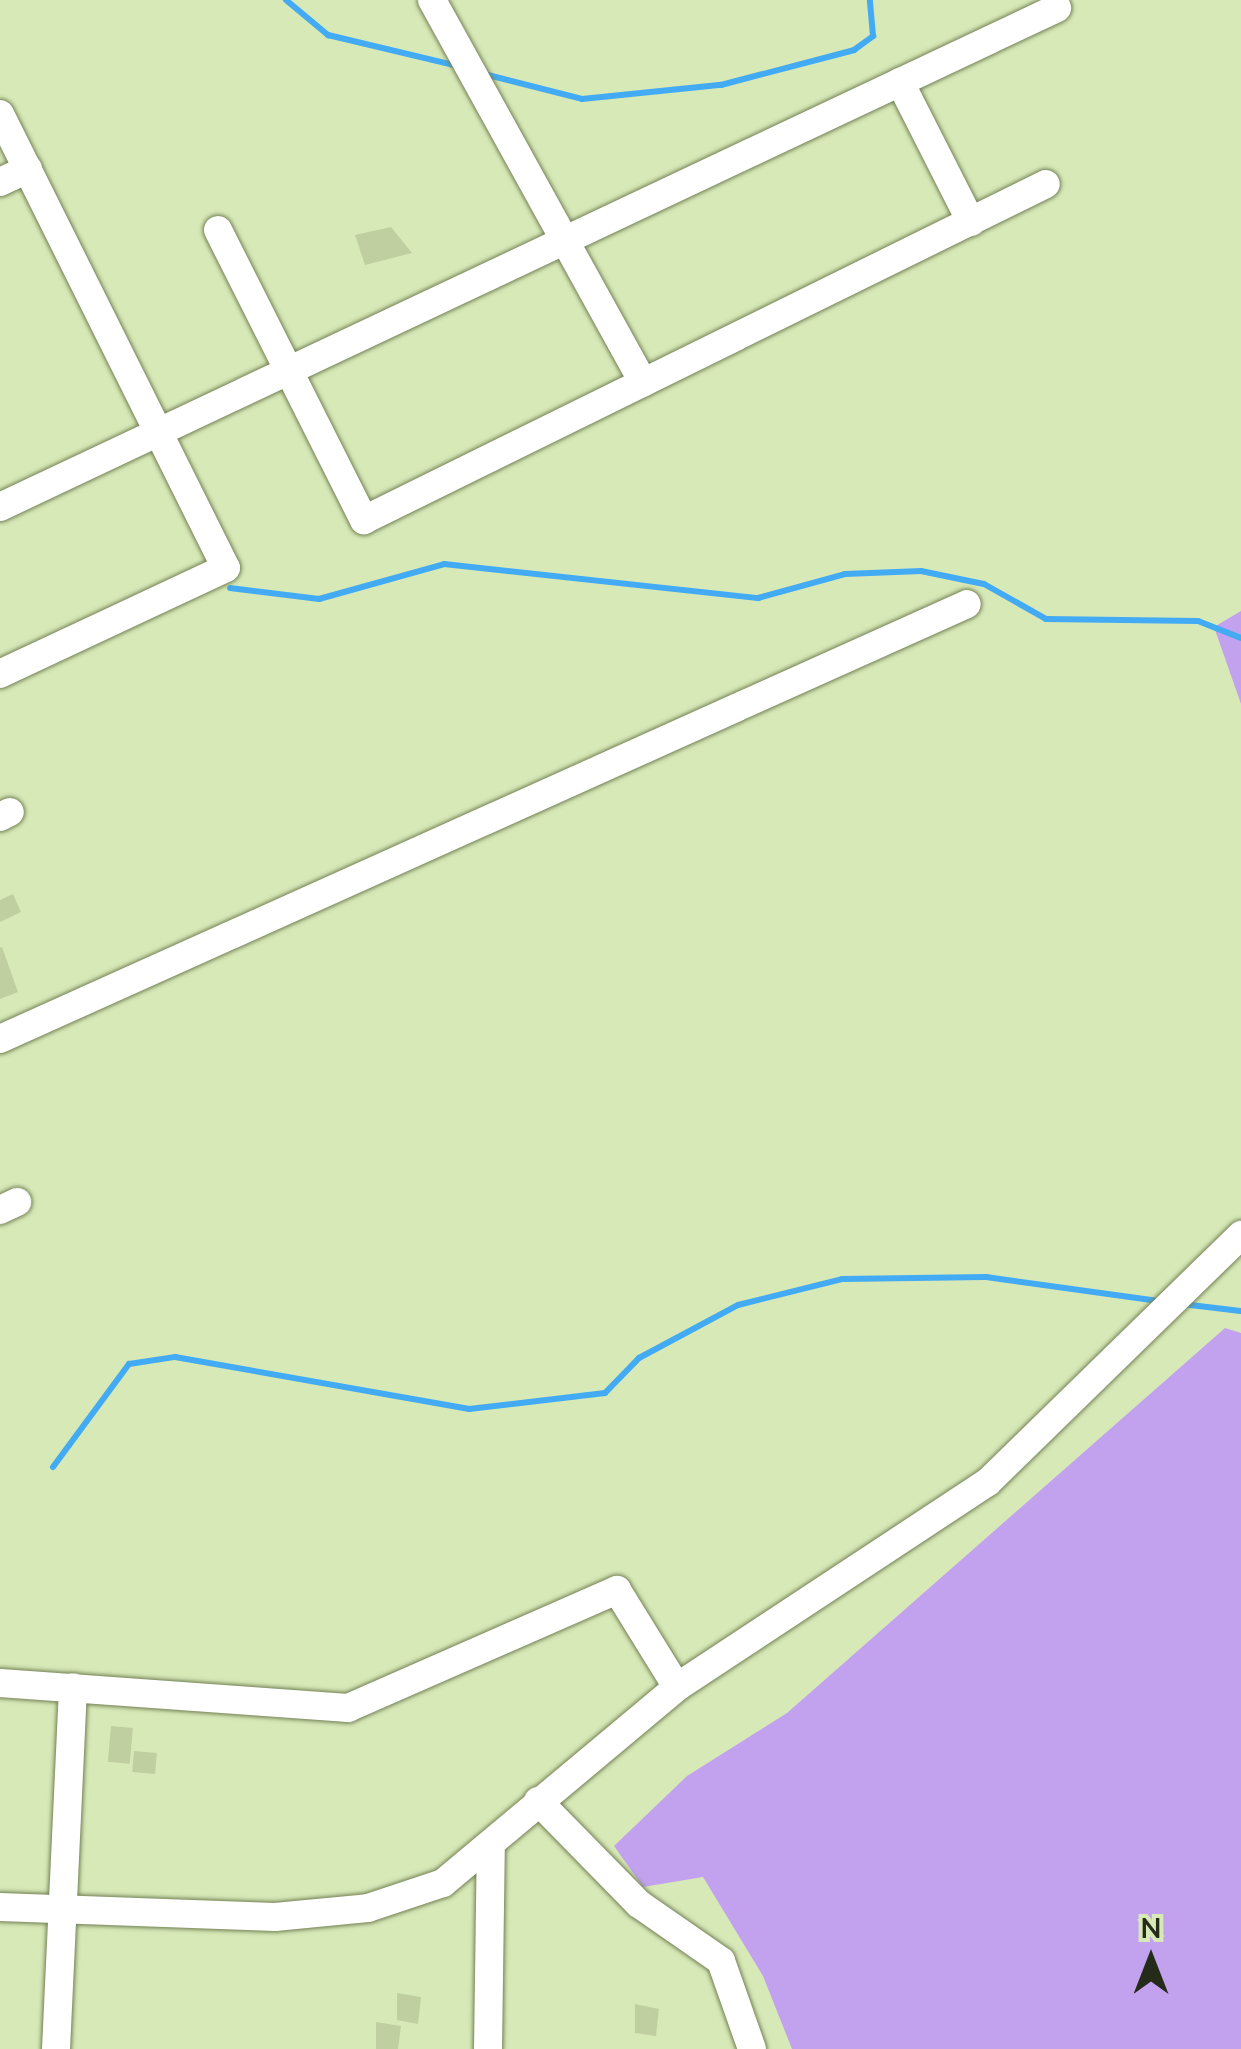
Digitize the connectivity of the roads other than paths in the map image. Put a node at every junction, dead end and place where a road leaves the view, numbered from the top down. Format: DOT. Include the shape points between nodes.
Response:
graph roads {
  1 [pos="432,0"];
  2 [pos="1058,8"];
  3 [pos="900,82"];
  4 [pos="0,114"];
  5 [pos="28,170"];
  6 [pos="0,182"];
  7 [pos="1046,184"];
  8 [pos="970,222"];
  9 [pos="218,230"];
  10 [pos="566,240"];
  11 [pos="289,371"];
  12 [pos="643,383"];
  13 [pos="158,432"];
  14 [pos="0,507"];
  15 [pos="968,604"];
  16 [pos="0,674"];
  17 [pos="0,1039"];
  18 [pos="1241,1235"];
  19 [pos="0,1683"];
  20 [pos="73,1686"];
  21 [pos="677,1686"];
  22 [pos="538,1801"];
  23 [pos="491,1846"];
  24 [pos="0,1907"];
  25 [pos="63,1910"];
  26 [pos="56,2049"];
  27 [pos="488,2049"];
  28 [pos="752,2049"];
  1 -- 10 [label="street"];
  2 -- 3 [label="street"];
  3 -- 8 [label="street"];
  3 -- 10 [label="street"];
  4 -- 5 [label="street"];
  5 -- 6 [label="street"];
  5 -- 13 [label="street"];
  7 -- 8 [label="street"];
  8 -- 12 [label="street"];
  9 -- 11 [label="street"];
  10 -- 11 [label="street"];
  10 -- 12 [label="street"];
  11 -- 12 [label="street" via="364,520"];
  11 -- 13 [label="street"];
  13 -- 14 [label="street"];
  13 -- 16 [label="street" via="226,568"];
  15 -- 17 [label="street"];
  18 -- 21 [label="street" via="988,1482"];
  19 -- 20 [label="street"];
  20 -- 21 [label="street" via="348,1708 617,1590"];
  20 -- 25 [label="street"];
  21 -- 22 [label="street"];
  22 -- 23 [label="street"];
  22 -- 28 [label="street" via="640,1904 721,1961"];
  23 -- 25 [label="street" via="442,1883 368,1908 256,1918"];
  23 -- 27 [label="street"];
  24 -- 25 [label="street"];
  25 -- 26 [label="street"];
}
